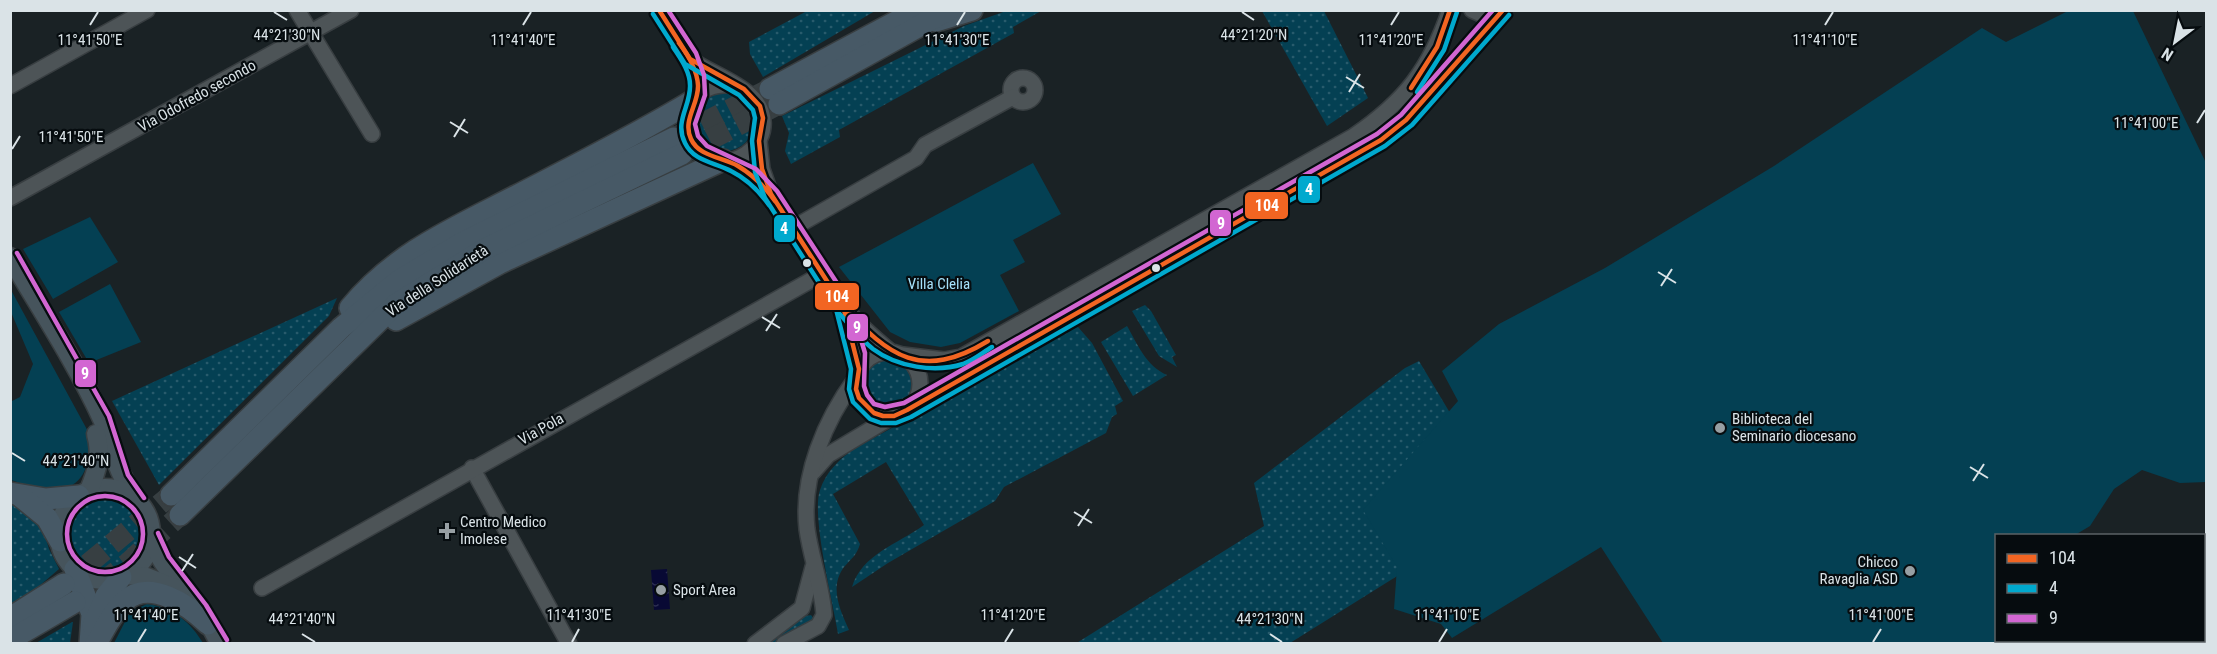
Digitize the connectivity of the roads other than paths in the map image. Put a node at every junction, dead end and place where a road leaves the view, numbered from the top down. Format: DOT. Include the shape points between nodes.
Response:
graph roads {
  1 [pos="147,10"];
  2 [pos="297,10"];
  3 [pos="351,10"];
  4 [pos="659,10"];
  5 [pos="902,10"];
  6 [pos="948,10"];
  7 [pos="972,10"];
  8 [pos="1450,10"];
  9 [pos="1472,10"];
  10 [pos="1502,11"];
  11 [pos="920,18"];
  12 [pos="311,33"];
  13 [pos="864,39"];
  14 [pos="690,59"];
  15 [pos="733,85"];
  16 [pos="10,86"];
  17 [pos="1013,97"];
  18 [pos="695,99"];
  19 [pos="372,134"];
  20 [pos="759,141"];
  21 [pos="725,160"];
  22 [pos="771,194"];
  23 [pos="10,198"];
  24 [pos="793,228"];
  25 [pos="10,257"];
  26 [pos="822,274"];
  27 [pos="10,278"];
  28 [pos="843,306"];
  29 [pos="897,353"];
  30 [pos="303,365"];
  31 [pos="858,374"];
  32 [pos="314,386"];
  33 [pos="900,413"];
  34 [pos="472,468"];
  35 [pos="809,477"];
  36 [pos="84,493"];
  37 [pos="15,494"];
  38 [pos="171,495"];
  39 [pos="138,502"];
  40 [pos="180,515"];
  41 [pos="152,535"];
  42 [pos="60,541"];
  43 [pos="814,561"];
  44 [pos="123,576"];
  45 [pos="71,585"];
  46 [pos="262,588"];
  47 [pos="192,597"];
  48 [pos="802,608"];
  49 [pos="824,615"];
  50 [pos="10,618"];
  51 [pos="208,624"];
  52 [pos="93,638"];
  53 [pos="10,640"];
  54 [pos="220,644"];
  55 [pos="569,644"];
  56 [pos="755,644"];
  57 [pos="784,644"];
  1 -- 16 [label="street"];
  2 -- 12 [label="street"];
  3 -- 12 [label="street, Via Odofredo secondo"];
  4 -- 14 [label="street"];
  5 -- 13 [label="highway"];
  6 -- 11 [label="highway"];
  7 -- 11 [label="highway"];
  8 -- 29 [label="street" via="1437,47 1413,86 1384,116 1354,136 961,357 944,360"];
  9 -- 10 [label="street" via="1483,15"];
  10 -- 33 [label="street" via="1406,120 1381,140"];
  11 -- 13 [label="highway"];
  11 -- 13 [label="highway" via="775,97"];
  12 -- 19 [label="street"];
  12 -- 23 [label="street, Via Odofredo secondo"];
  14 -- 15 [label="street"];
  14 -- 18 [label="street" via="698,87"];
  15 -- 18 [label="street" via="712,86"];
  15 -- 20 [label="street" via="744,89 760,106 763,130"];
  17 -- 24 [label="street" via="925,145 916,158"];
  18 -- 21 [label="street" via="687,119 692,139 705,154"];
  18 -- 30 [label="highway" via="649,128 432,239 395,262 372,282"];
  20 -- 21 [label="street" via="745,155"];
  20 -- 22 [label="street" via="762,168"];
  21 -- 22 [label="street" via="751,174"];
  21 -- 32 [label="highway" via="500,263 416,308 360,345"];
  22 -- 24 [label="street"];
  24 -- 26 [label="street"];
  25 -- 39 [label="main road" via="102,420 121,478"];
  26 -- 28 [label="street"];
  26 -- 34 [label="street, Via Pola"];
  27 -- 36 [label="main road" via="93,424 100,453"];
  28 -- 29 [label="street" via="868,333"];
  28 -- 31 [label="street"];
  29 -- 31 [label="street" via="872,356"];
  29 -- 33 [label="street" via="918,371 921,381 915,402"];
  30 -- 32 [label="highway, Via della Solidarietà" via="398,281 460,244 678,146 483,250 394,305"];
  30 -- 38 [label="highway, Via della Solidarietà"];
  31 -- 33 [label="street" via="859,398 866,407 884,416"];
  31 -- 35 [label="street" via="833,418"];
  32 -- 40 [label="highway, Via della Solidarietà"];
  33 -- 35 [label="street" via="828,456"];
  34 -- 46 [label="street, Via Pola"];
  34 -- 55 [label="street"];
  35 -- 43 [label="street" via="805,502"];
  36 -- 37 [label="highway" via="46,499"];
  36 -- 39 [label="main road" via="116,489"];
  36 -- 42 [label="main road" via="65,511"];
  37 -- 42 [label="highway" via="47,518"];
  39 -- 41 [label="main road" via="146,511"];
  41 -- 44 [label="main road" via="141,563"];
  41 -- 47 [label="main road" via="164,568"];
  42 -- 45 [label="main road"];
  43 -- 48 [label="street"];
  43 -- 49 [label="street"];
  44 -- 45 [label="main road"];
  44 -- 47 [label="main road" via="166,583"];
  44 -- 52 [label="highway" via="106,596"];
  45 -- 50 [label="highway"];
  45 -- 52 [label="highway" via="90,601"];
  45 -- 53 [label="highway"];
  47 -- 51 [label="main road"];
  48 -- 49 [label="street" via="816,605"];
  48 -- 56 [label="street"];
  49 -- 57 [label="street" via="818,626"];
  51 -- 52 [label="highway" via="164,595 140,593 127,599"];
  51 -- 54 [label="main road"];
}
